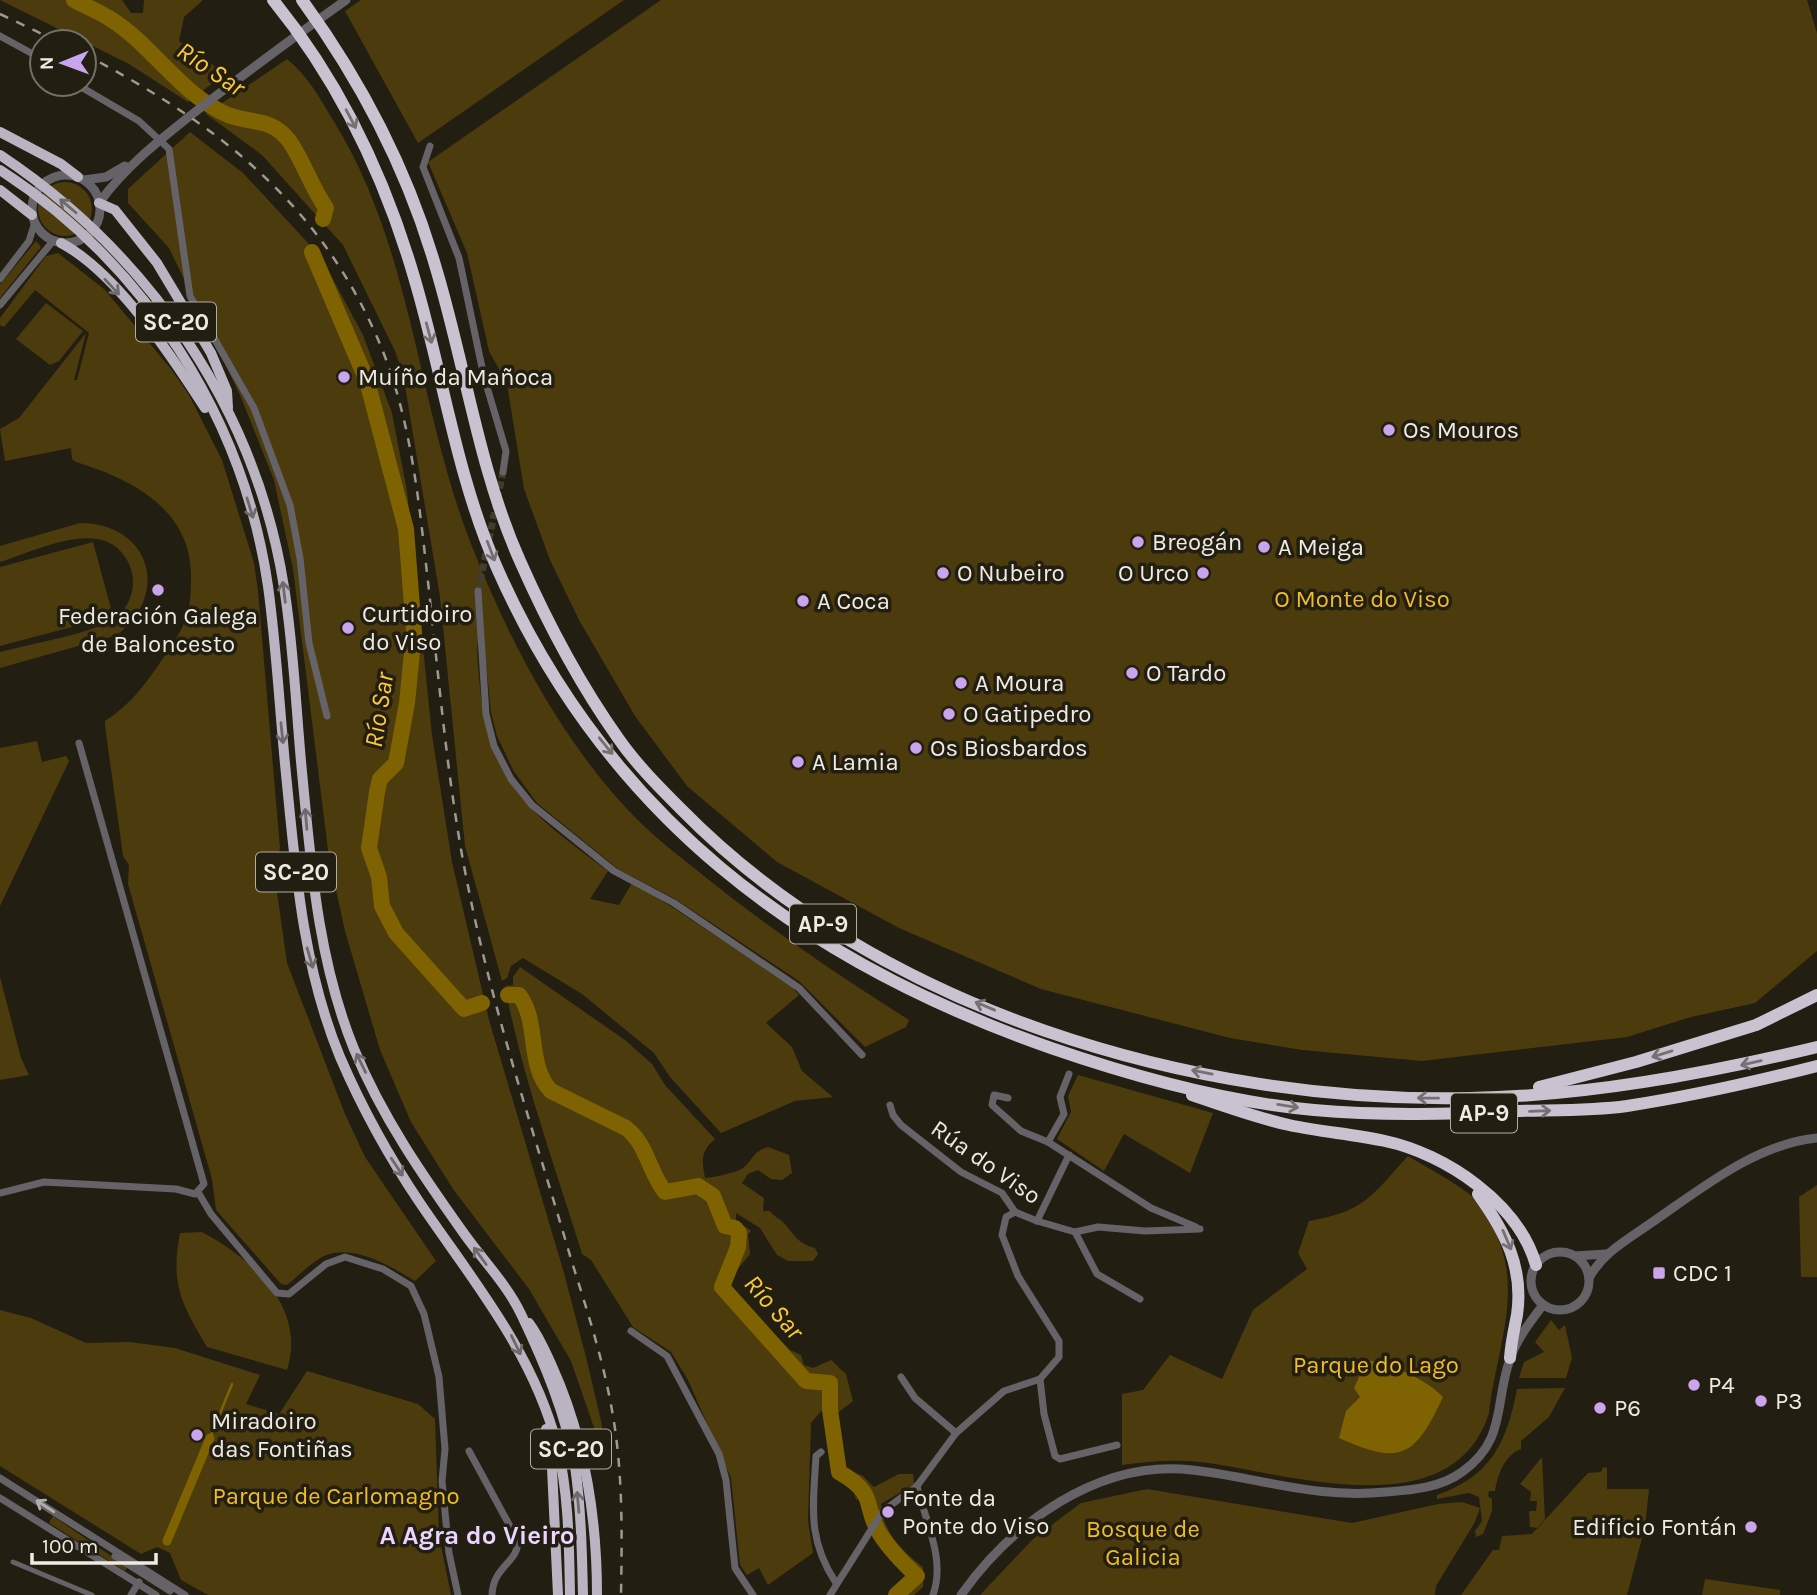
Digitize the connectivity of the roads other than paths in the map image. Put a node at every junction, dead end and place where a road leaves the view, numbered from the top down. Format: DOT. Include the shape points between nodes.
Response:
graph roads {
  1 [pos="302,0"];
  2 [pos="344,2"];
  3 [pos="277,5"];
  4 [pos="0,36"];
  5 [pos="28,51"];
  6 [pos="98,97"];
  7 [pos="0,132"];
  8 [pos="163,137"];
  9 [pos="429,146"];
  10 [pos="0,155"];
  11 [pos="139,158"];
  12 [pos="0,170"];
  13 [pos="81,179"];
  14 [pos="0,190"];
  15 [pos="99,203"];
  16 [pos="34,219"];
  17 [pos="57,242"];
  18 [pos="0,279"];
  19 [pos="0,304"];
  20 [pos="228,411"];
  21 [pos="228,443"];
  22 [pos="503,472"];
  23 [pos="478,591"];
  24 [pos="327,716"];
  25 [pos="79,743"];
  26 [pos="1817,995"];
  27 [pos="1817,1047"];
  28 [pos="862,1055"];
  29 [pos="1817,1066"];
  30 [pos="1069,1074"];
  31 [pos="1149,1080"];
  32 [pos="1500,1097"];
  33 [pos="1008,1098"];
  34 [pos="890,1105"];
  35 [pos="1817,1138"];
  36 [pos="1048,1142"];
  37 [pos="1069,1154"];
  38 [pos="1470,1183"];
  39 [pos="198,1192"];
  40 [pos="0,1194"];
  41 [pos="1015,1212"];
  42 [pos="1037,1221"];
  43 [pos="1075,1232"];
  44 [pos="1608,1253"];
  45 [pos="1575,1256"];
  46 [pos="1536,1265"];
  47 [pos="1589,1278"];
  48 [pos="1140,1299"];
  49 [pos="1543,1306"];
  50 [pos="520,1312"];
  51 [pos="631,1331"];
  52 [pos="1510,1358"];
  53 [pos="901,1377"];
  54 [pos="1040,1379"];
  55 [pos="539,1392"];
  56 [pos="956,1433"];
  57 [pos="1117,1445"];
  58 [pos="469,1451"];
  59 [pos="821,1451"];
  60 [pos="0,1478"];
  61 [pos="917,1486"];
  62 [pos="0,1498"];
  63 [pos="93,1537"];
  64 [pos="13,1562"];
  65 [pos="836,1583"];
  66 [pos="149,1588"];
  67 [pos="597,1592"];
  68 [pos="92,1595"];
  69 [pos="131,1595"];
  70 [pos="140,1595"];
  71 [pos="177,1595"];
  72 [pos="185,1595"];
  73 [pos="458,1595"];
  74 [pos="492,1595"];
  75 [pos="558,1595"];
  76 [pos="570,1595"];
  77 [pos="583,1595"];
  78 [pos="754,1595"];
  79 [pos="830,1595"];
  80 [pos="933,1595"];
  81 [pos="961,1595"];
  32 -- 1 [label="highway, AP-9, one-way" via="1324,1093 1182,1068 1085,1043 1007,1016 888,962 798,910 708,836 619,739 548,623 493,490 436,265 416,207 336,46"];
  2 -- 8 [label="street"];
  3 -- 31 [label="highway, AP-9, one-way" via="317,60 378,174 414,274 450,424 496,565 565,696 646,796 753,896 836,951 1001,1030"];
  4 -- 5 [label="street"];
  6 -- 8 [label="street"];
  7 -- 13 [label="highway"];
  8 -- 11 [label="street"];
  8 -- 24 [label="street" via="169,149 190,296 254,408 290,505 309,643"];
  9 -- 22 [label="street" via="424,167 458,258 506,452"];
  20 -- 10 [label="highway, SC-20, one-way" via="170,314 110,244 71,207"];
  11 -- 13 [label="street" via="106,177"];
  11 -- 15 [label="street"];
  12 -- 21 [label="highway, SC-20" via="100,250 158,317 181,350"];
  13 -- 15 [label="street" via="96,192"];
  13 -- 16 [label="street" via="58,176 41,186 35,195"];
  14 -- 16 [label="highway"];
  15 -- 17 [label="street" via="92,232 72,243"];
  15 -- 20 [label="highway" via="115,210 157,263 211,353 227,391"];
  16 -- 17 [label="street" via="46,237"];
  16 -- 18 [label="street" via="29,241"];
  17 -- 19 [label="street"];
  17 -- 21 [label="highway, one-way" via="100,274 139,315"];
  50 -- 20 [label="highway, SC-20, one-way" via="397,1137 353,1047 319,922 285,588 256,478"];
  21 -- 55 [label="highway, SC-20, one-way" via="252,512 268,584 307,951 339,1055 382,1145 512,1335"];
  23 -- 28 [label="street" via="485,714 510,779 533,805 614,871 674,903 789,980"];
  25 -- 39 [label="street" via="204,1184"];
  26 -- 32 [label="highway, one-way" via="1756,1025"];
  27 -- 32 [label="highway, AP-9, one-way" via="1664,1078"];
  31 -- 29 [label="highway, AP-9, one-way" via="1310,1110 1465,1113 1622,1107"];
  30 -- 36 [label="street" via="1060,1097 1064,1114"];
  31 -- 38 [label="highway" via="1289,1125 1387,1141 1427,1155"];
  33 -- 36 [label="street" via="994,1095 992,1105 1021,1131"];
  34 -- 41 [label="street, Rúa do Viso" via="901,1125 961,1172 1002,1193"];
  35 -- 44 [label="street" via="1772,1150 1721,1175"];
  36 -- 37 [label="street"];
  37 -- 42 [label="street"];
  37 -- 43 [label="street, Rúa do Viso" via="1152,1208 1199,1229 1098,1227"];
  38 -- 46 [label="highway" via="1522,1231"];
  38 -- 52 [label="highway, one-way" via="1503,1228 1516,1265 1517,1314"];
  39 -- 40 [label="street" via="44,1182"];
  39 -- 73 [label="street" via="276,1293 289,1294 326,1264 345,1257 383,1269 411,1286 424,1314 439,1377 445,1448 442,1481"];
  41 -- 42 [label="street, Rúa do Viso"];
  41 -- 54 [label="street" via="1006,1217 1002,1235 1018,1276 1061,1348"];
  42 -- 43 [label="street, Rúa do Viso"];
  43 -- 48 [label="street" via="1097,1275"];
  44 -- 45 [label="street"];
  44 -- 47 [label="street"];
  45 -- 46 [label="street" via="1549,1254"];
  45 -- 47 [label="street"];
  46 -- 49 [label="street" via="1532,1291"];
  47 -- 49 [label="street" via="1586,1296 1572,1308"];
  49 -- 52 [label="street"];
  50 -- 67 [label="highway" via="540,1340 577,1430 589,1479"];
  77 -- 50 [label="highway, SC-20, one-way" via="575,1466 566,1426"];
  51 -- 78 [label="street" via="667,1356 719,1454 735,1568"];
  52 -- 81 [label="street" via="1501,1413 1488,1444 1461,1473 1443,1483 1404,1491 1339,1494 1188,1469 1142,1471 1107,1479 1074,1493 1029,1524"];
  53 -- 56 [label="street" via="915,1398"];
  54 -- 56 [label="street" via="1004,1391"];
  54 -- 57 [label="street" via="1055,1456 1060,1459"];
  55 -- 75 [label="highway" via="552,1468"];
  55 -- 76 [label="highway, SC-20" via="565,1489"];
  56 -- 61 [label="street"];
  58 -- 74 [label="street" via="518,1541 515,1555 497,1572"];
  59 -- 65 [label="street" via="816,1456 812,1524 816,1547"];
  63 -- 60 [label="street, one-way"];
  61 -- 65 [label="street" via="887,1507"];
  61 -- 80 [label="street" via="938,1559"];
  62 -- 66 [label="street"];
  63 -- 66 [label="street"];
  63 -- 72 [label="street"];
  64 -- 68 [label="street"];
  65 -- 79 [label="street"];
  66 -- 69 [label="street"];
  66 -- 70 [label="street"];
  66 -- 71 [label="street"];
}
